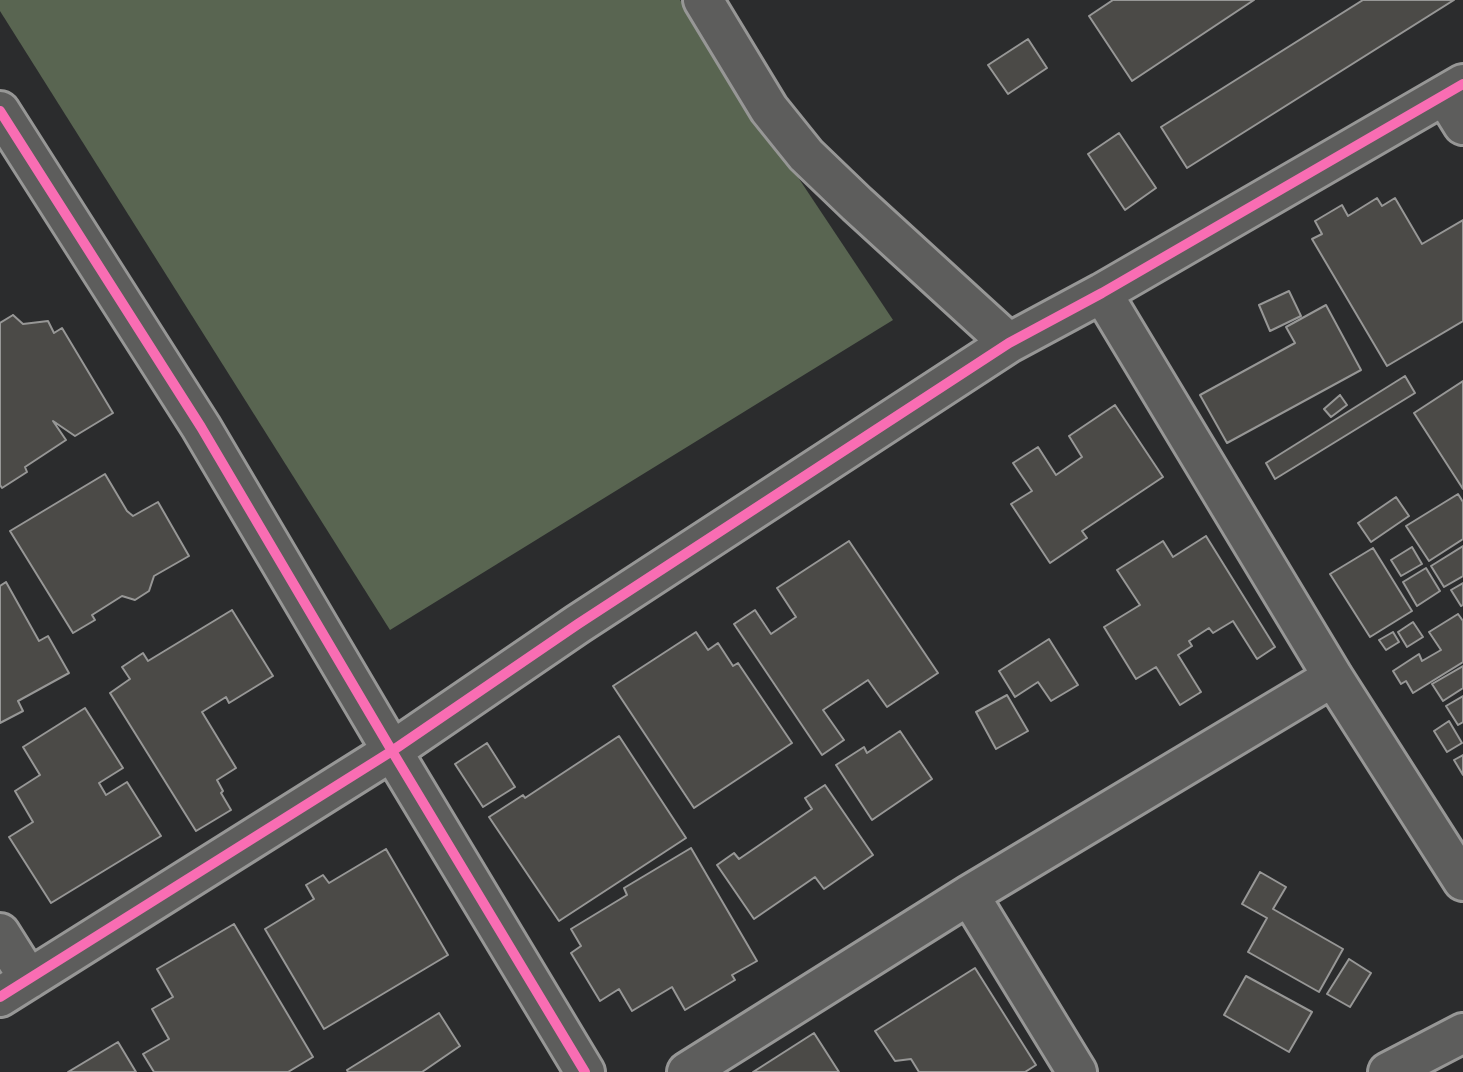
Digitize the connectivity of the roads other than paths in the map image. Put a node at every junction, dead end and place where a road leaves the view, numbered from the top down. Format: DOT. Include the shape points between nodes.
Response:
graph roads {
  1 [pos="703,0"];
  2 [pos="1457,102"];
  3 [pos="0,111"];
  4 [pos="1102,293"];
  5 [pos="1009,343"];
  6 [pos="1333,677"];
  7 [pos="392,751"];
  8 [pos="1463,881"];
  9 [pos="969,894"];
  10 [pos="0,933"];
  11 [pos="14,988"];
  12 [pos="1463,1033"];
  13 [pos="585,1072"];
  14 [pos="687,1072"];
  15 [pos="1077,1072"];
  16 [pos="1388,1072"];
  1 -- 5 [label="street" via="769,109 806,155"];
  2 -- 4 [label="street"];
  3 -- 7 [label="street" via="201,427"];
  4 -- 5 [label="street"];
  4 -- 6 [label="street"];
  5 -- 7 [label="street"];
  6 -- 8 [label="street"];
  6 -- 9 [label="street"];
  7 -- 11 [label="street"];
  7 -- 13 [label="street"];
  9 -- 14 [label="street"];
  9 -- 15 [label="street"];
  10 -- 11 [label="street"];
  12 -- 16 [label="street"];
}
